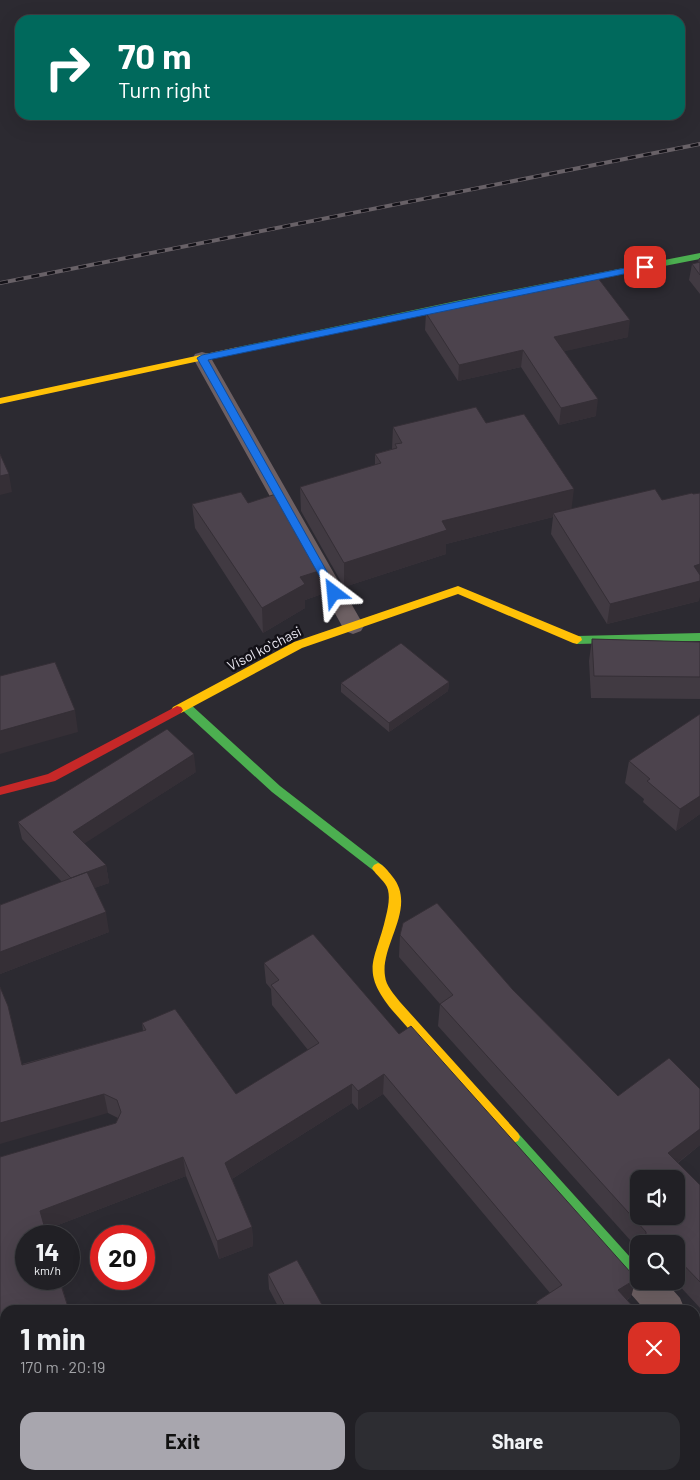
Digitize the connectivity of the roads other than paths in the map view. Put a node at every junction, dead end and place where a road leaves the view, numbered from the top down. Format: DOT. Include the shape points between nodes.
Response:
graph roads {
  1 [pos="700,256"];
  2 [pos="202,358"];
  3 [pos="0,400"];
  4 [pos="353,626"];
  5 [pos="700,638"];
  6 [pos="185,706"];
  7 [pos="0,791"];
  8 [pos="630,1268"];
  9 [pos="650,1290"];
  10 [pos="664,1305"];
  1 -- 2 [label="street"];
  2 -- 3 [label="street"];
  2 -- 4 [label="lane"];
  4 -- 5 [label="street, Visol koʻchasi" via="458,590 577,640"];
  4 -- 6 [label="street, Visol koʻchasi" via="298,645"];
  6 -- 7 [label="street, Visol koʻchasi" via="51,778"];
  6 -- 8 [label="street" via="276,789 389,880 395,891 394,905 378,974 384,990"];
  9 -- 10 [label="street"];
}
